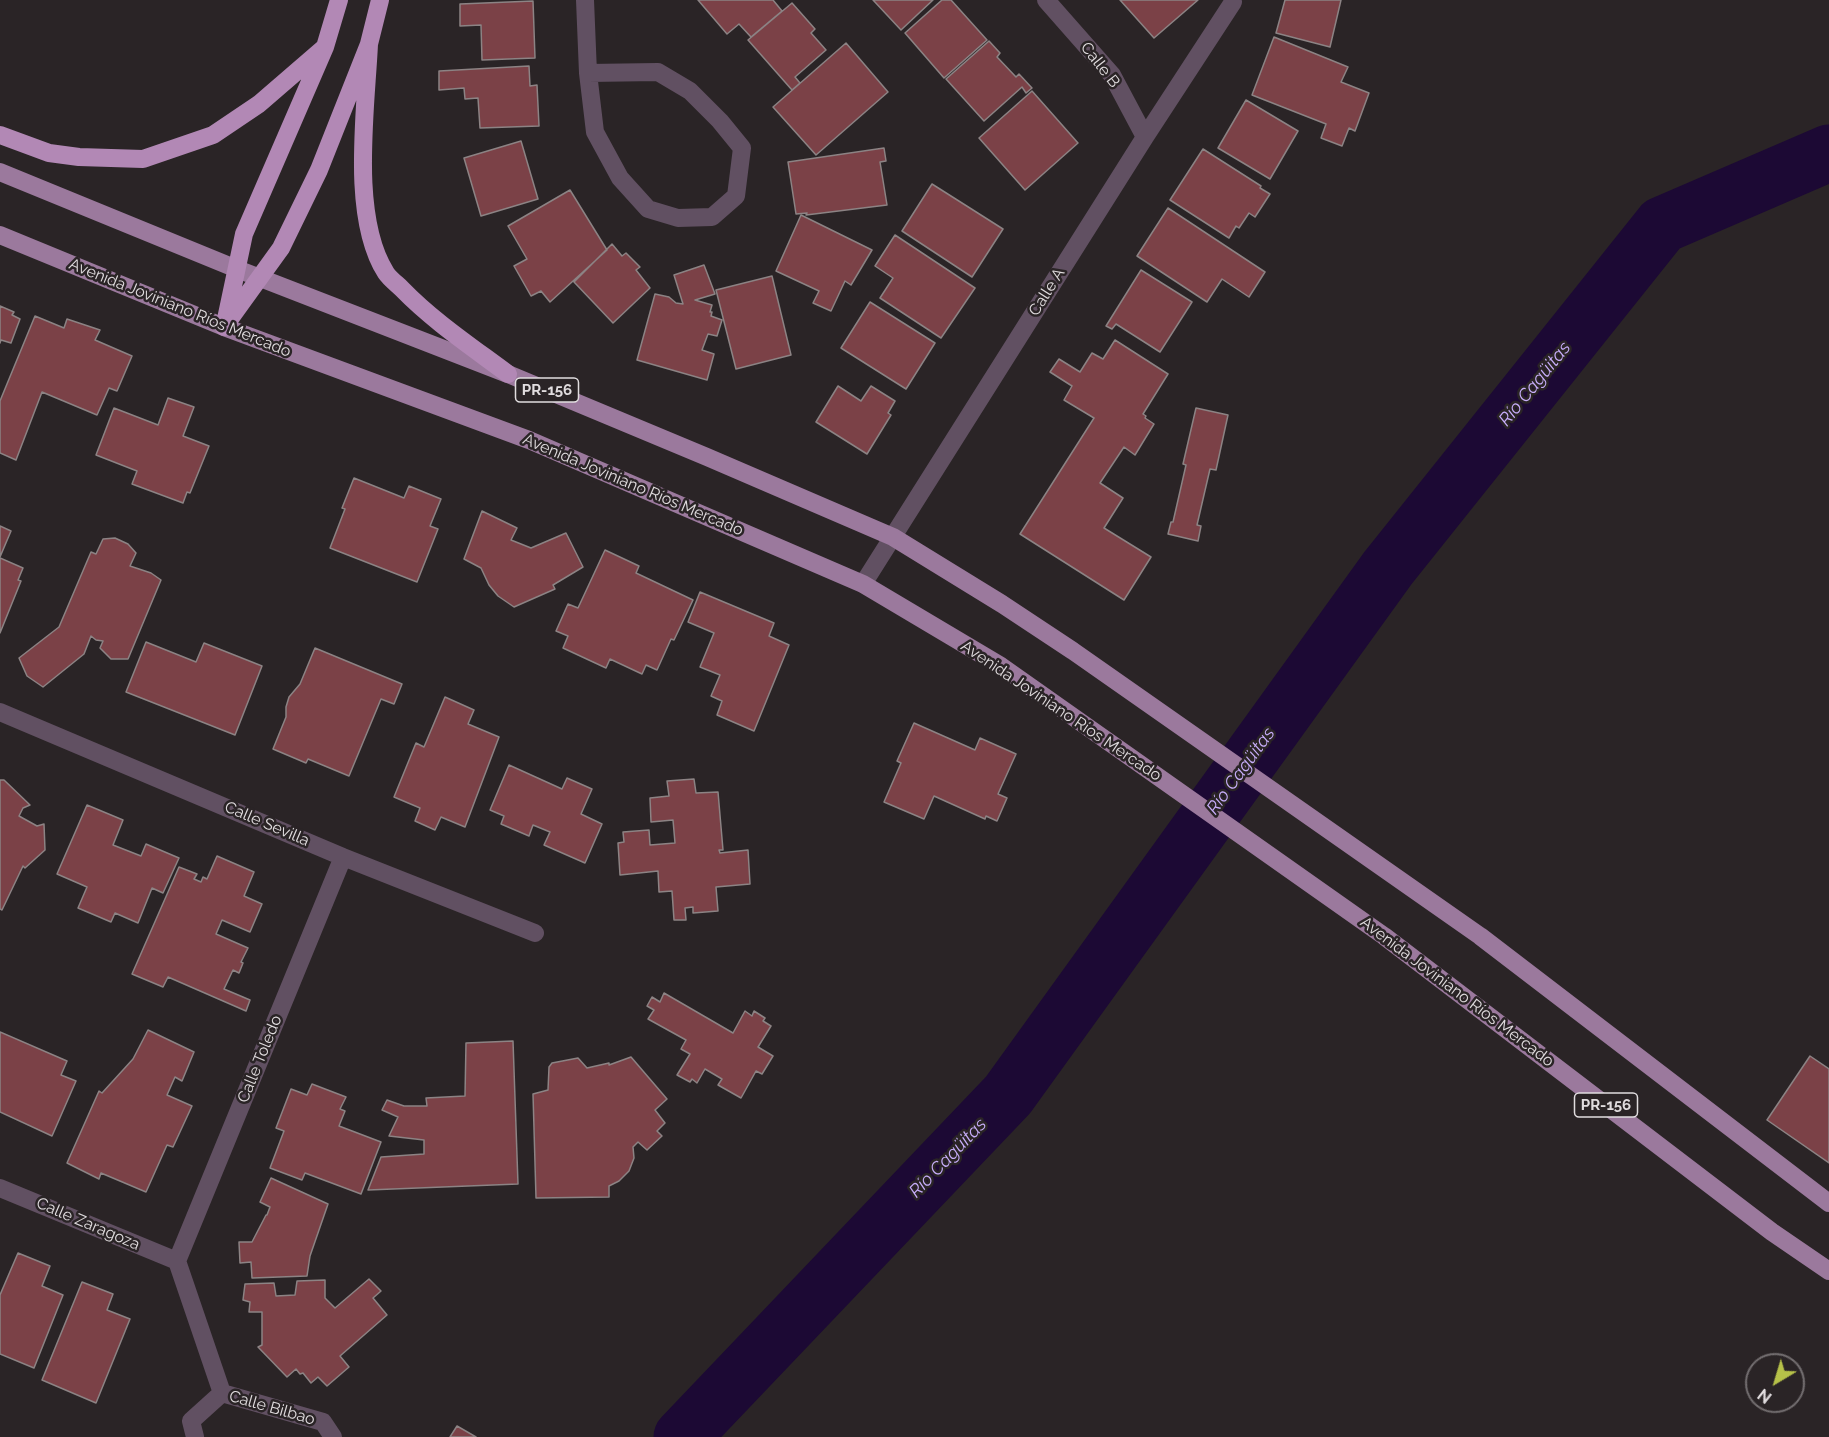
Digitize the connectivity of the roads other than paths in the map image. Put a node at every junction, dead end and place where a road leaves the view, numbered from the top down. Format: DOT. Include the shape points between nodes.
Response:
graph roads {
  1 [pos="339,0"];
  2 [pos="380,0"];
  3 [pos="585,0"];
  4 [pos="1046,0"];
  5 [pos="1233,2"];
  6 [pos="369,44"];
  7 [pos="324,47"];
  8 [pos="588,73"];
  9 [pos="0,135"];
  10 [pos="1145,137"];
  11 [pos="0,172"];
  12 [pos="0,235"];
  13 [pos="237,269"];
  14 [pos="259,278"];
  15 [pos="224,327"];
  16 [pos="508,374"];
  17 [pos="892,537"];
  18 [pos="863,584"];
  19 [pos="0,712"];
  20 [pos="343,857"];
  21 [pos="535,933"];
  22 [pos="0,1188"];
  23 [pos="1829,1203"];
  24 [pos="177,1261"];
  25 [pos="1829,1271"];
  26 [pos="222,1393"];
  27 [pos="328,1430"];
  28 [pos="195,1437"];
  1 -- 7 [label="highway"];
  2 -- 6 [label="highway"];
  3 -- 8 [label="street"];
  4 -- 10 [label="street, Calle B" via="1112,75"];
  5 -- 10 [label="street, Calle A"];
  6 -- 14 [label="highway" via="319,170 281,248"];
  6 -- 16 [label="highway" via="363,156 366,218 375,251 387,273 419,307"];
  7 -- 9 [label="highway" via="259,104 213,135 143,159 49,153"];
  7 -- 13 [label="highway" via="244,234"];
  8 -- 8 [label="street" via="595,132 620,178 648,209 678,218 712,217 736,196 742,148 690,91 658,72"];
  10 -- 17 [label="street, Calle A"];
  11 -- 13 [label="main road, PR-156"];
  12 -- 15 [label="main road, Avenida Joviniano Ríos Mercado / PR-156"];
  13 -- 14 [label="main road, PR-156"];
  13 -- 15 [label="highway"];
  14 -- 15 [label="highway"];
  14 -- 16 [label="main road, PR-156"];
  15 -- 18 [label="main road, Avenida Joviniano Ríos Mercado / PR-156" via="529,440"];
  16 -- 17 [label="main road, PR-156"];
  17 -- 18 [label="street, Calle A"];
  17 -- 23 [label="main road, PR-156" via="1073,651 1480,936"];
  18 -- 25 [label="main road, Avenida Joviniano Ríos Mercado / PR-156" via="1000,666 1384,936 1772,1232"];
  19 -- 20 [label="street, Calle Sevilla"];
  20 -- 21 [label="street, Calle Sevilla"];
  20 -- 24 [label="street, Calle Toledo"];
  22 -- 24 [label="street, Calle Zaragoza"];
  24 -- 26 [label="street"];
  26 -- 27 [label="street, Calle Bilbao"];
  26 -- 28 [label="street" via="191,1421"];
}
